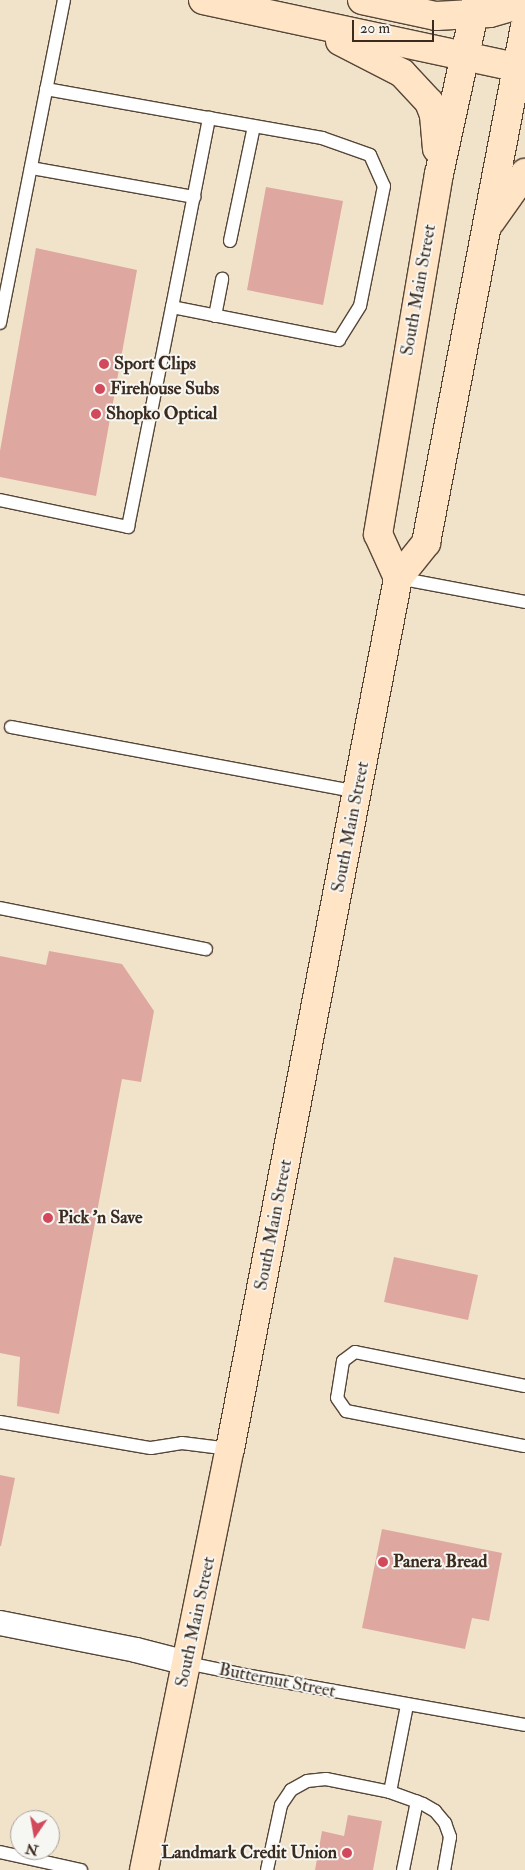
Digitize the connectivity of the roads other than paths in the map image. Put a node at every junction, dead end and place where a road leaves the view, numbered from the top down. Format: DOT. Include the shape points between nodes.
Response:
graph roads {
  1 [pos="64,0"];
  2 [pos="203,0"];
  3 [pos="362,0"];
  4 [pos="525,3"];
  5 [pos="476,7"];
  6 [pos="306,23"];
  7 [pos="525,26"];
  8 [pos="465,58"];
  9 [pos="521,68"];
  10 [pos="46,89"];
  11 [pos="209,118"];
  12 [pos="254,126"];
  13 [pos="30,168"];
  14 [pos="525,173"];
  15 [pos="439,174"];
  16 [pos="194,197"];
  17 [pos="486,228"];
  18 [pos="230,241"];
  19 [pos="222,280"];
  20 [pos="172,308"];
  21 [pos="215,316"];
  22 [pos="0,323"];
  23 [pos="0,500"];
  24 [pos="398,578"];
  25 [pos="525,602"];
  26 [pos="12,727"];
  27 [pos="358,792"];
  28 [pos="0,908"];
  29 [pos="206,949"];
  30 [pos="525,1386"];
  31 [pos="0,1422"];
  32 [pos="525,1446"];
  33 [pos="230,1449"];
  34 [pos="0,1623"];
  35 [pos="187,1663"];
  36 [pos="407,1705"];
  37 [pos="525,1726"];
  38 [pos="390,1792"];
  39 [pos="417,1802"];
  40 [pos="0,1852"];
  41 [pos="81,1870"];
  42 [pos="144,1870"];
  43 [pos="267,1870"];
  44 [pos="403,1870"];
  45 [pos="444,1870"];
  1 -- 10 [label="lane"];
  2 -- 6 [label="main road"];
  3 -- 5 [label="main road" via="436,16"];
  4 -- 5 [label="main road" via="503,11"];
  5 -- 8 [label="main road, South Main Street"];
  6 -- 8 [label="main road"];
  6 -- 15 [label="main road" via="402,73 429,102 434,115"];
  7 -- 9 [label="main road, South Main Street"];
  8 -- 9 [label="main road"];
  8 -- 15 [label="main road, South Main Street"];
  9 -- 17 [label="main road, South Main Street"];
  10 -- 11 [label="lane"];
  10 -- 13 [label="lane"];
  11 -- 12 [label="lane"];
  11 -- 16 [label="lane"];
  12 -- 18 [label="lane"];
  12 -- 21 [label="lane" via="322,138 370,155 384,186 360,306 339,340"];
  13 -- 16 [label="lane"];
  13 -- 22 [label="lane"];
  14 -- 17 [label="main road"];
  15 -- 24 [label="main road, South Main Street" via="378,534"];
  16 -- 20 [label="lane"];
  17 -- 24 [label="main road, South Main Street" via="426,543"];
  19 -- 21 [label="lane"];
  20 -- 21 [label="lane"];
  20 -- 23 [label="lane" via="128,527"];
  24 -- 25 [label="lane"];
  24 -- 27 [label="main road, South Main Street"];
  26 -- 27 [label="lane"];
  27 -- 33 [label="main road, South Main Street"];
  28 -- 29 [label="lane"];
  30 -- 32 [label="lane" via="355,1352 343,1361 337,1398 346,1411"];
  31 -- 33 [label="lane" via="151,1448 182,1443"];
  33 -- 35 [label="main road, South Main Street"];
  34 -- 35 [label="street, Butternut Street"];
  35 -- 36 [label="lane, Butternut Street"];
  35 -- 42 [label="main road, South Main Street"];
  36 -- 37 [label="lane, Butternut Street"];
  36 -- 38 [label="lane"];
  38 -- 39 [label="lane"];
  38 -- 43 [label="lane" via="326,1779 307,1781 291,1790 281,1805"];
  39 -- 44 [label="lane"];
  39 -- 45 [label="lane" via="435,1811 445,1823 450,1837"];
  40 -- 41 [label="lane"];
}
